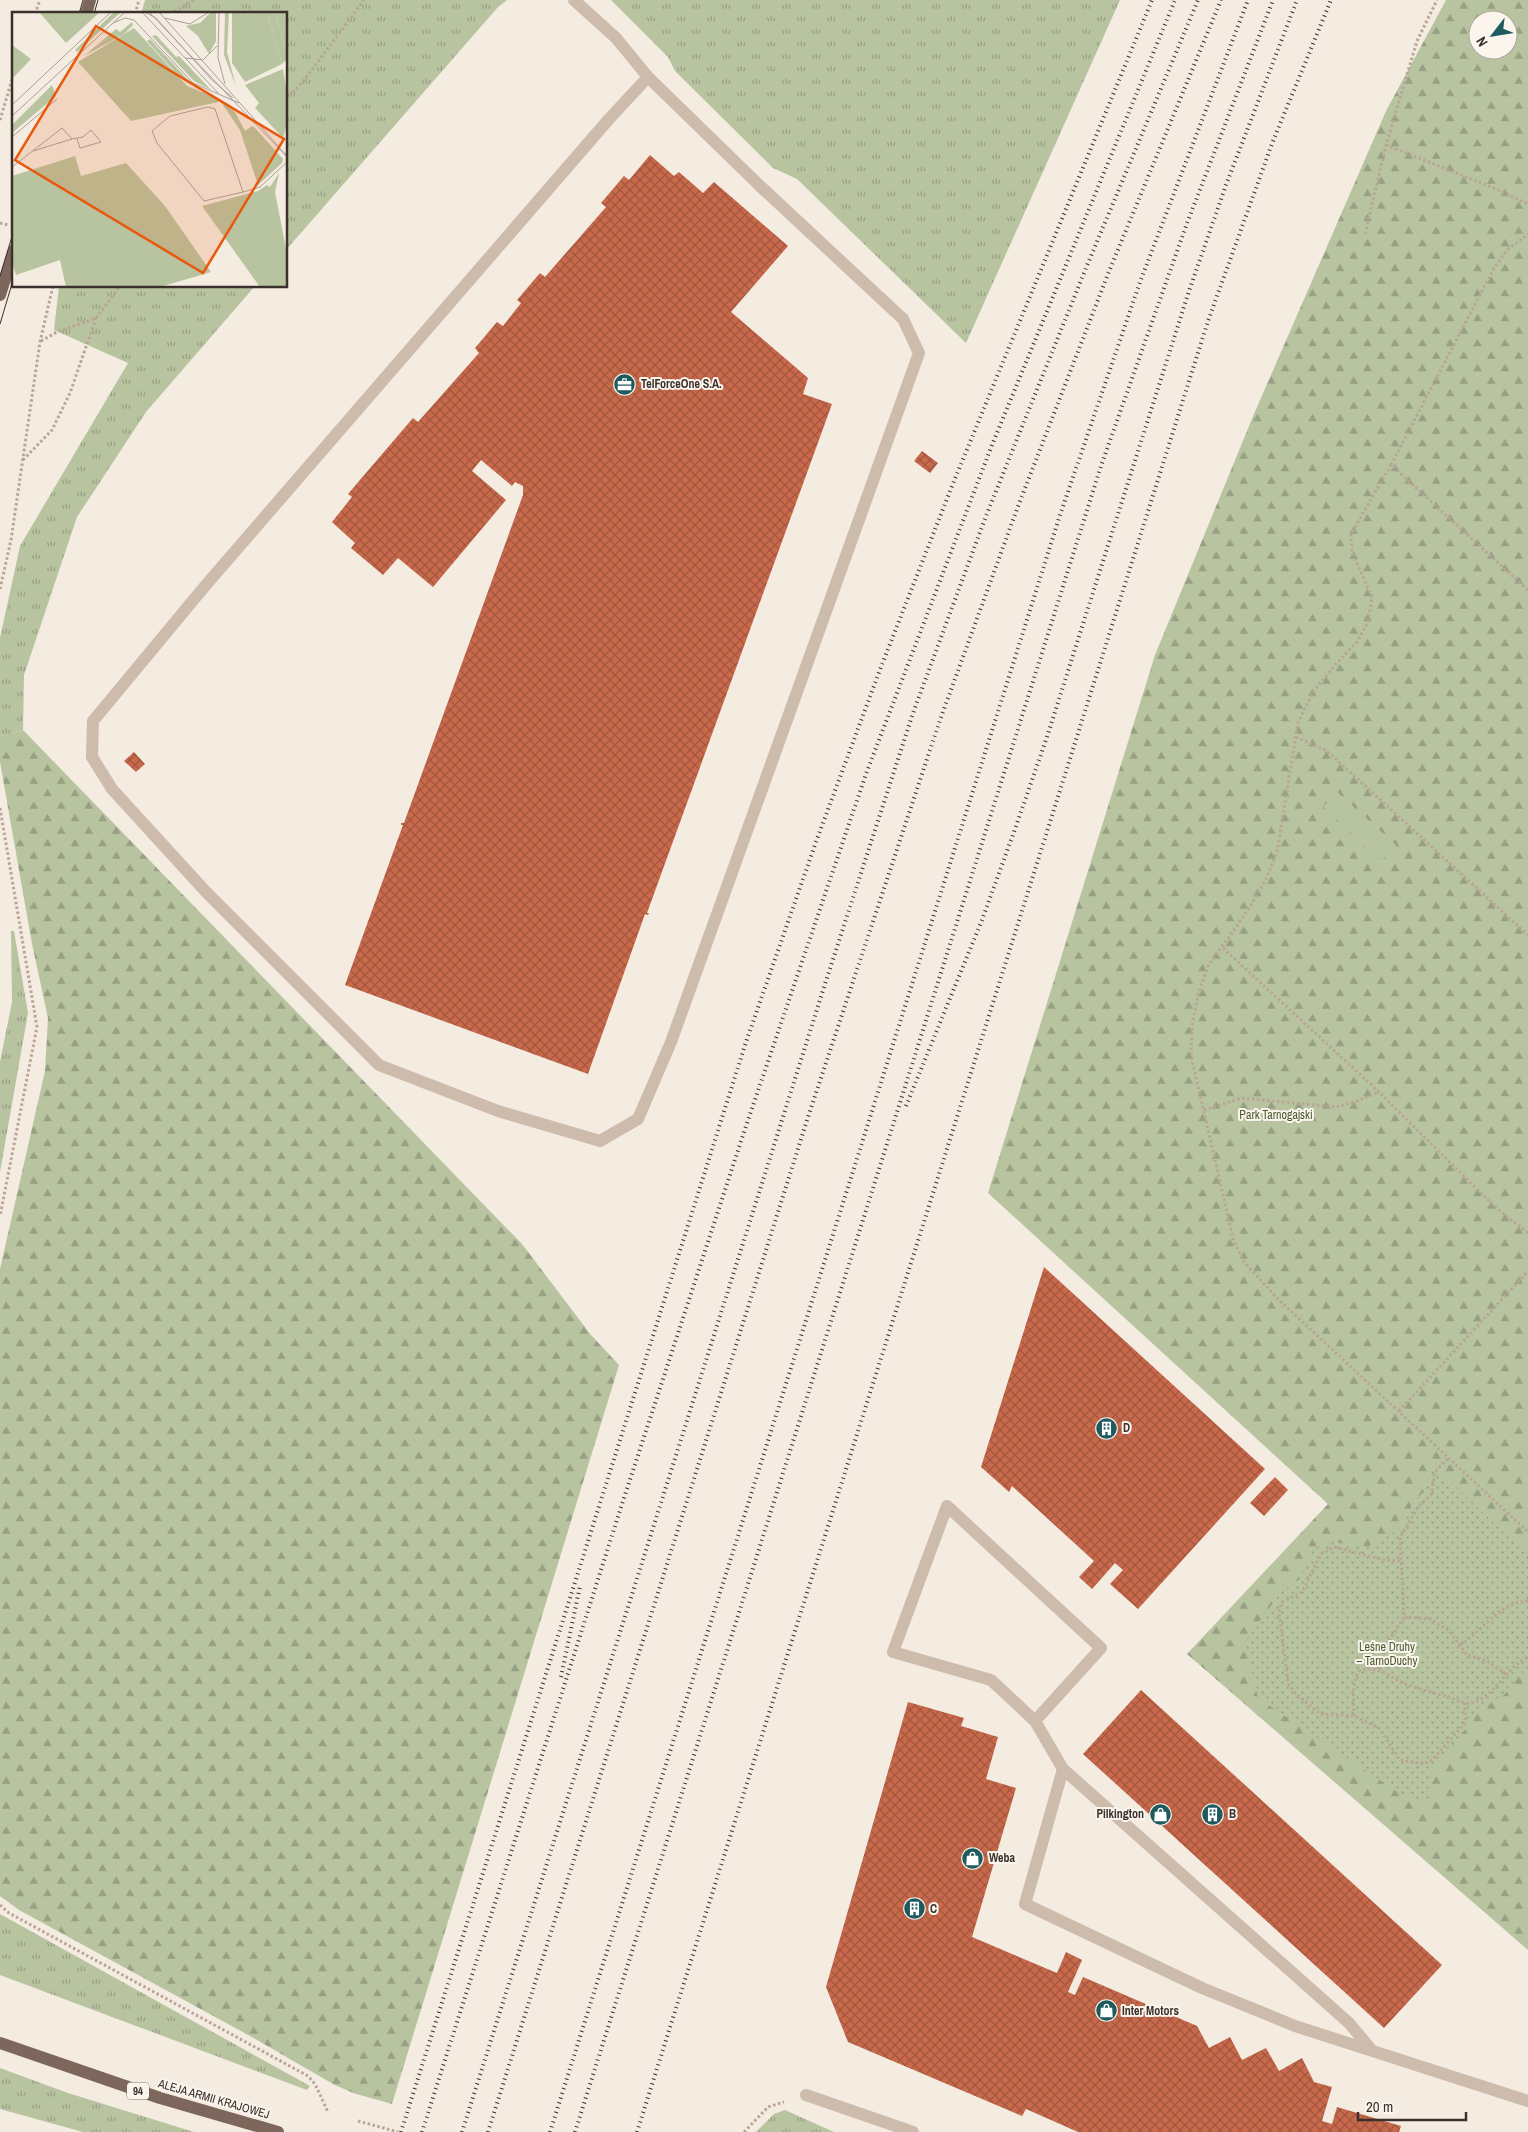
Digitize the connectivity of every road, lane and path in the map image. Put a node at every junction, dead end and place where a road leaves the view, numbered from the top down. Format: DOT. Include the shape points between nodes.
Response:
graph roads {
  1 [pos="40,0"];
  2 [pos="194,0"];
  3 [pos="364,0"];
  4 [pos="574,0"];
  5 [pos="1437,0"];
  6 [pos="36,12"];
  7 [pos="173,12"];
  8 [pos="648,77"];
  9 [pos="12,80"];
  10 [pos="288,98"];
  11 [pos="0,120"];
  12 [pos="1386,145"];
  13 [pos="1528,204"];
  14 [pos="1365,234"];
  15 [pos="1528,234"];
  16 [pos="12,256"];
  17 [pos="53,288"];
  18 [pos="118,288"];
  19 [pos="0,295"];
  20 [pos="96,318"];
  21 [pos="40,342"];
  22 [pos="23,460"];
  23 [pos="1391,465"];
  24 [pos="0,589"];
  25 [pos="1528,590"];
  26 [pos="1296,737"];
  27 [pos="0,808"];
  28 [pos="1528,935"];
  29 [pos="1223,948"];
  30 [pos="1379,1092"];
  31 [pos="1204,1110"];
  32 [pos="0,1216"];
  33 [pos="1528,1233"];
  34 [pos="1528,1271"];
  35 [pos="1399,1411"];
  36 [pos="1448,1458"];
  37 [pos="1528,1532"];
  38 [pos="1400,1561"];
  39 [pos="1528,1601"];
  40 [pos="1404,1617"];
  41 [pos="1460,1645"];
  42 [pos="1528,1657"];
  43 [pos="1380,1669"];
  44 [pos="1506,1674"];
  45 [pos="1465,1703"];
  46 [pos="1354,1716"];
  47 [pos="1035,1721"];
  48 [pos="1063,1769"];
  49 [pos="0,1905"];
  50 [pos="0,2043"];
  51 [pos="1370,2048"];
  52 [pos="806,2095"];
  53 [pos="1528,2101"];
  54 [pos="328,2112"];
  55 [pos="358,2121"];
  56 [pos="278,2132"];
  57 [pos="398,2132"];
  58 [pos="744,2132"];
  59 [pos="913,2132"];
  1 -- 6 [label="path"];
  2 -- 7 [label="path"];
  3 -- 10 [label="path" via="306,79"];
  4 -- 8 [label="lane" via="616,38"];
  5 -- 12 [label="path" via="1417,41"];
  8 -- 8 [label="lane" via="205,586 93,721 92,757 112,789 207,892 379,1065 498,1111 600,1141 638,1119 671,1042 919,353 903,319"];
  9 -- 11 [label="path"];
  12 -- 13 [label="path"];
  12 -- 14 [label="path"];
  15 -- 23 [label="path" via="1507,250 1494,268"];
  16 -- 19 [label="main road"];
  17 -- 21 [label="path"];
  18 -- 20 [label="path"];
  20 -- 21 [label="path"];
  20 -- 22 [label="path" via="70,393 52,430"];
  21 -- 22 [label="path"];
  22 -- 24 [label="path"];
  23 -- 25 [label="path"];
  23 -- 26 [label="path" via="1351,534 1352,552 1372,597 1368,622 1357,642 1313,692 1298,723"];
  26 -- 28 [label="path" via="1327,752"];
  26 -- 29 [label="path" via="1277,852 1266,880"];
  27 -- 32 [label="path" via="37,1026"];
  29 -- 30 [label="path"];
  29 -- 31 [label="path" via="1208,966 1192,1026 1192,1056"];
  30 -- 31 [label="path" via="1336,1107 1242,1098"];
  30 -- 33 [label="path" via="1494,1206"];
  31 -- 35 [label="path" via="1233,1238 1243,1261 1278,1299"];
  34 -- 35 [label="path"];
  35 -- 36 [label="path"];
  36 -- 37 [label="path"];
  36 -- 38 [label="path" via="1435,1472 1431,1495 1419,1506 1400,1538"];
  38 -- 40 [label="path"];
  38 -- 46 [label="path" via="1334,1547 1321,1554 1302,1592 1282,1602 1278,1612 1288,1683 1295,1693 1320,1714"];
  39 -- 41 [label="path" via="1504,1607"];
  40 -- 41 [label="path" via="1431,1618 1449,1631"];
  40 -- 43 [label="path" via="1385,1647"];
  41 -- 44 [label="path" via="1467,1656 1487,1661"];
  42 -- 44 [label="path"];
  43 -- 45 [label="path" via="1409,1686"];
  43 -- 46 [label="path" via="1359,1671 1352,1691"];
  44 -- 45 [label="path" via="1484,1697"];
  45 -- 46 [label="path" via="1465,1723 1432,1760 1424,1764 1400,1760 1379,1728"];
  47 -- 47 [label="lane" via="991,1680 893,1652 947,1506 1101,1648"];
  47 -- 48 [label="lane"];
  48 -- 51 [label="lane" via="1349,2022"];
  48 -- 51 [label="lane" via="1025,1904 1202,1988 1294,2026"];
  49 -- 54 [label="path" via="9,1913 308,2076"];
  50 -- 56 [label="main road, ALEJA ARMII KRAJOWEJ / 94" via="160,2098"];
  51 -- 53 [label="lane"];
  52 -- 58 [label="path" via="768,2107"];
  52 -- 59 [label="lane"];
  55 -- 57 [label="path"];
}
